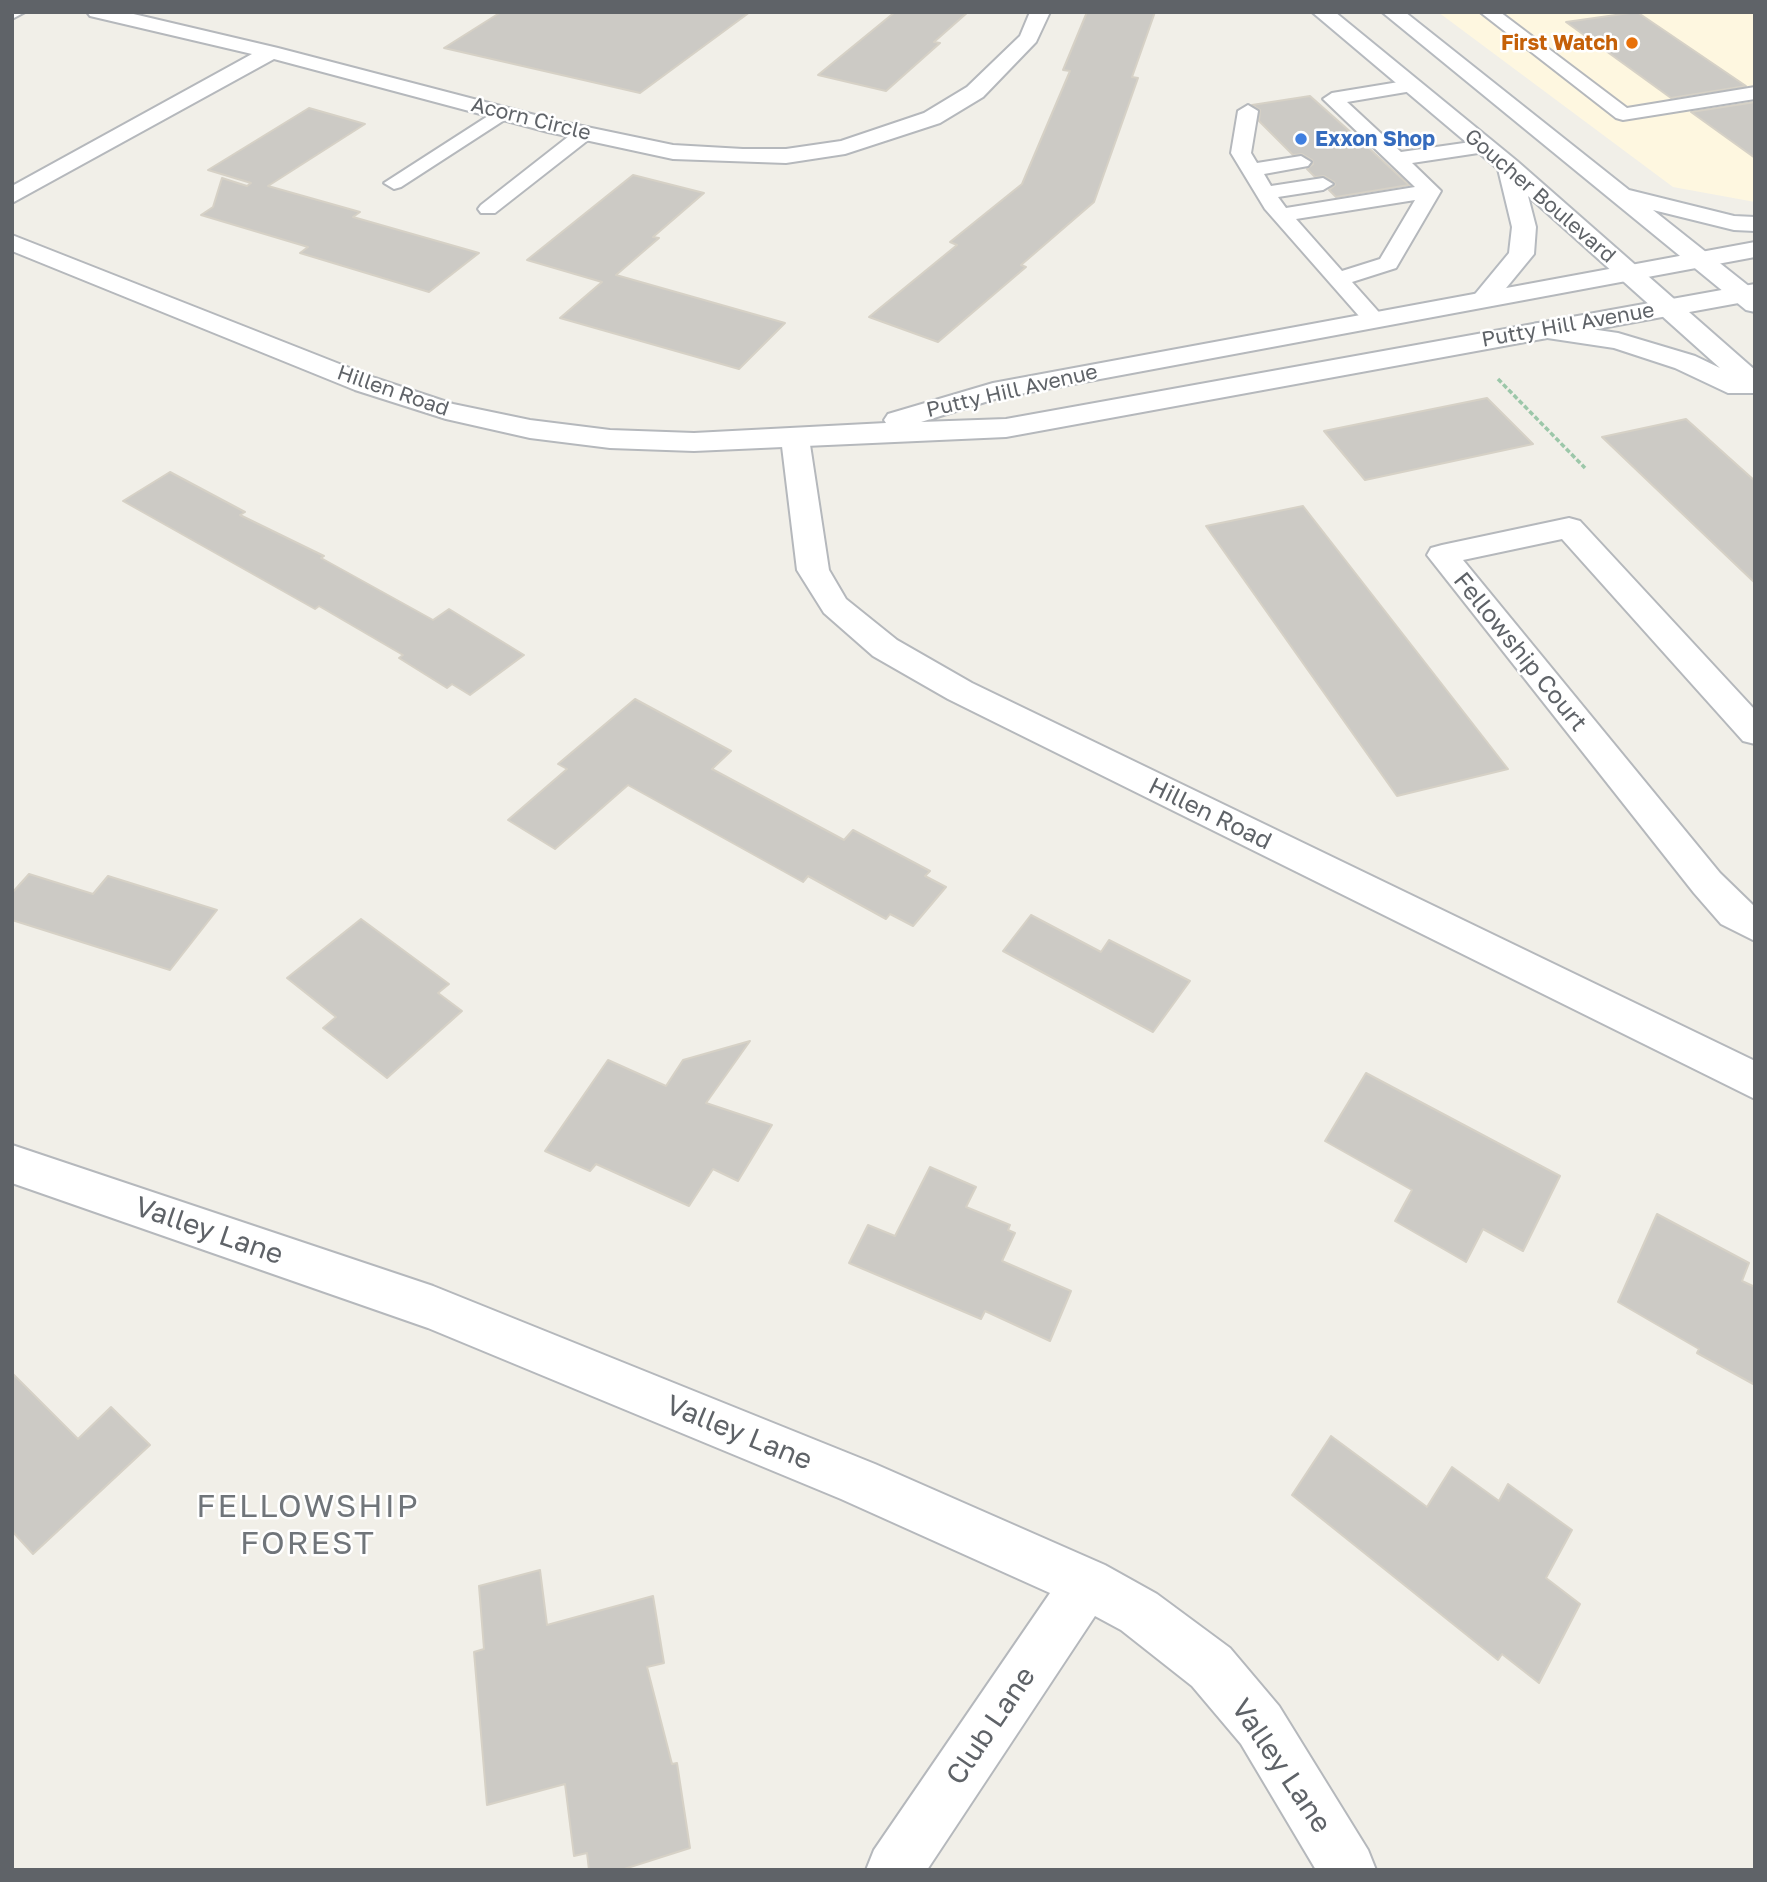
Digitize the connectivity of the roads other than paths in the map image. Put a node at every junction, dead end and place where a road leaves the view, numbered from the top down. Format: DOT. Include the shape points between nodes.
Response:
graph roads {
  1 [pos="97,12"];
  2 [pos="1040,12"];
  3 [pos="1322,12"];
  4 [pos="1489,12"];
  5 [pos="1398,14"];
  6 [pos="271,52"];
  7 [pos="1411,86"];
  8 [pos="1755,93"];
  9 [pos="502,113"];
  10 [pos="1253,123"];
  11 [pos="585,133"];
  12 [pos="1485,146"];
  13 [pos="1392,161"];
  14 [pos="1301,162"];
  15 [pos="1509,166"];
  16 [pos="1251,170"];
  17 [pos="394,183"];
  18 [pos="1323,184"];
  19 [pos="1431,191"];
  20 [pos="1264,193"];
  21 [pos="1620,194"];
  22 [pos="12,196"];
  23 [pos="488,209"];
  24 [pos="1281,215"];
  25 [pos="1755,224"];
  26 [pos="12,242"];
  27 [pos="1755,249"];
  28 [pos="1700,259"];
  29 [pos="1627,273"];
  30 [pos="1338,280"];
  31 [pos="1751,297"];
  32 [pos="1484,299"];
  33 [pos="1667,308"];
  34 [pos="1374,319"];
  35 [pos="1543,330"];
  36 [pos="1755,385"];
  37 [pos="1755,395"];
  38 [pos="867,432"];
  39 [pos="795,438"];
  40 [pos="1755,732"];
  41 [pos="1755,926"];
  42 [pos="1755,1081"];
  43 [pos="15,1167"];
  44 [pos="1087,1583"];
  45 [pos="894,1870"];
  46 [pos="1348,1870"];
  1 -- 6 [label="street, Acorn Circle"];
  2 -- 11 [label="street, Acorn Circle" via="1029,38 975,92 932,118 845,147 786,156 743,156 673,152"];
  3 -- 7 [label="street, Goucher Boulevard"];
  4 -- 8 [label="lane" via="1623,114"];
  5 -- 21 [label="street, Goucher Boulevard"];
  6 -- 9 [label="street, Acorn Circle"];
  6 -- 22 [label="street"];
  7 -- 12 [label="street, Goucher Boulevard"];
  7 -- 13 [label="lane" via="1333,108"];
  9 -- 11 [label="street, Acorn Circle"];
  9 -- 17 [label="lane"];
  10 -- 16 [label="lane" via="1241,153"];
  11 -- 23 [label="lane"];
  12 -- 13 [label="lane"];
  12 -- 15 [label="street, Goucher Boulevard"];
  13 -- 19 [label="lane"];
  14 -- 16 [label="lane"];
  15 -- 29 [label="street, Goucher Boulevard"];
  15 -- 32 [label="street" via="1524,227 1521,254"];
  16 -- 20 [label="lane"];
  18 -- 20 [label="lane"];
  19 -- 24 [label="lane"];
  19 -- 30 [label="lane" via="1388,263"];
  20 -- 24 [label="lane"];
  21 -- 25 [label="street" via="1734,223"];
  21 -- 28 [label="street, Goucher Boulevard"];
  24 -- 30 [label="lane"];
  26 -- 39 [label="street, Hillen Road" via="365,384 446,411 530,429 610,439"];
  27 -- 28 [label="street, Putty Hill Avenue"];
  28 -- 29 [label="street, Putty Hill Avenue"];
  28 -- 31 [label="street, Goucher Boulevard"];
  29 -- 32 [label="street, Putty Hill Avenue"];
  29 -- 33 [label="street, Goucher Boulevard"];
  30 -- 34 [label="lane"];
  31 -- 33 [label="street, Putty Hill Avenue"];
  32 -- 34 [label="street, Putty Hill Avenue"];
  33 -- 35 [label="street, Putty Hill Avenue"];
  33 -- 36 [label="street, Goucher Boulevard"];
  34 -- 38 [label="street, Putty Hill Avenue" via="993,391"];
  35 -- 37 [label="street" via="1645,349"];
  35 -- 38 [label="street, Putty Hill Avenue" via="1006,428"];
  38 -- 39 [label="street, Hillen Road"];
  39 -- 42 [label="street, Hillen Road" via="813,570 835,606 884,648 960,691"];
  40 -- 41 [label="street, Fellowship Court" via="1569,528 1441,555 1707,883 1734,913"];
  43 -- 44 [label="street, Valley Lane" via="433,1308 858,1481"];
  44 -- 45 [label="street, Club Lane"];
  44 -- 46 [label="street, Valley Lane" via="1139,1612 1211,1667 1260,1725"];
}
